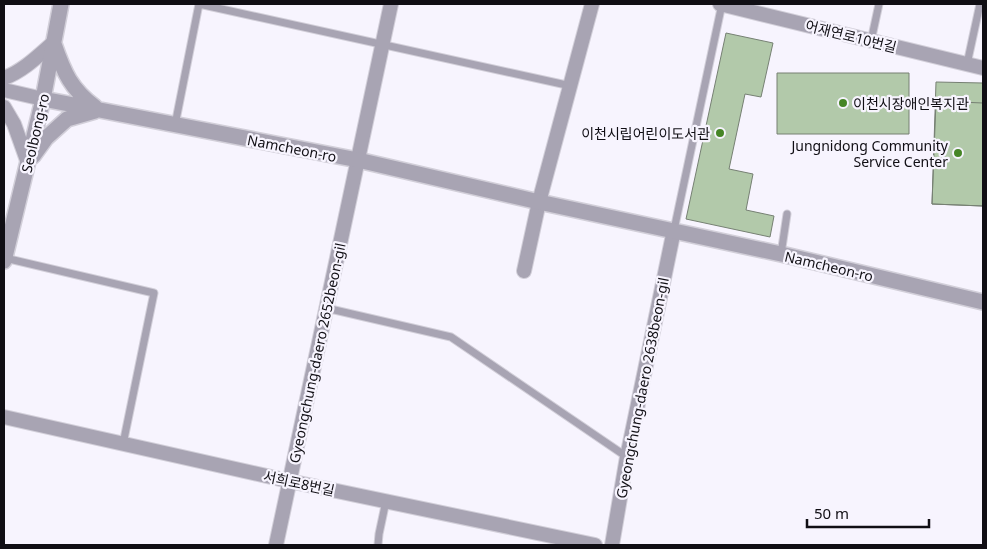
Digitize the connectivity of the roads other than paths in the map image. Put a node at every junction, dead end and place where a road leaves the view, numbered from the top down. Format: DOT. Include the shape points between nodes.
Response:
graph roads {
  1 [pos="61,4"];
  2 [pos="199,4"];
  3 [pos="391,4"];
  4 [pos="592,4"];
  5 [pos="721,4"];
  6 [pos="879,4"];
  7 [pos="980,4"];
  8 [pos="871,41"];
  9 [pos="54,42"];
  10 [pos="382,45"];
  11 [pos="967,64"];
  12 [pos="983,68"];
  13 [pos="4,78"];
  14 [pos="571,86"];
  15 [pos="4,90"];
  16 [pos="43,99"];
  17 [pos="4,107"];
  18 [pos="99,110"];
  19 [pos="175,125"];
  20 [pos="358,160"];
  21 [pos="28,163"];
  22 [pos="539,202"];
  23 [pos="787,214"];
  24 [pos="674,230"];
  25 [pos="781,254"];
  26 [pos="4,260"];
  27 [pos="524,271"];
  28 [pos="983,302"];
  29 [pos="326,308"];
  30 [pos="4,416"];
  31 [pos="124,444"];
  32 [pos="627,457"];
  33 [pos="289,481"];
  34 [pos="386,502"];
  35 [pos="276,545"];
  36 [pos="378,545"];
  37 [pos="595,545"];
  38 [pos="612,545"];
  1 -- 9 [label="street, Seolbong-ro"];
  2 -- 10 [label="lane"];
  2 -- 19 [label="lane"];
  3 -- 10 [label="street, Gyeongchung-daero 2652beon-gil"];
  4 -- 14 [label="street"];
  5 -- 8 [label="street, 어재연로10번길"];
  5 -- 24 [label="lane"];
  6 -- 8 [label="lane"];
  7 -- 11 [label="lane"];
  8 -- 11 [label="street, 어재연로10번길"];
  9 -- 13 [label="street" via="13,75"];
  9 -- 16 [label="street, Seolbong-ro"];
  9 -- 18 [label="street" via="64,72 81,96"];
  10 -- 14 [label="lane"];
  10 -- 20 [label="street, Gyeongchung-daero 2652beon-gil"];
  11 -- 12 [label="street, 어재연로10번길"];
  14 -- 22 [label="street"];
  15 -- 16 [label="street"];
  16 -- 18 [label="street, Namcheon-ro"];
  16 -- 21 [label="street, Seolbong-ro"];
  17 -- 21 [label="street"];
  18 -- 19 [label="street, Namcheon-ro"];
  18 -- 21 [label="street" via="67,119 46,138"];
  19 -- 20 [label="street, Namcheon-ro"];
  20 -- 22 [label="street, Namcheon-ro"];
  20 -- 29 [label="street, Gyeongchung-daero 2652beon-gil"];
  21 -- 26 [label="street, Seolbong-ro"];
  22 -- 24 [label="street, Namcheon-ro"];
  22 -- 27 [label="street"];
  23 -- 25 [label="lane"];
  24 -- 25 [label="street, Namcheon-ro"];
  24 -- 32 [label="street, Gyeongchung-daero 2638beon-gil"];
  25 -- 28 [label="street, Namcheon-ro"];
  26 -- 31 [label="lane" via="154,293"];
  29 -- 32 [label="lane" via="451,337"];
  29 -- 33 [label="street, Gyeongchung-daero 2652beon-gil"];
  30 -- 31 [label="street, 서희로8번길"];
  31 -- 33 [label="street, 서희로8번길"];
  32 -- 38 [label="street, Gyeongchung-daero 2638beon-gil"];
  33 -- 34 [label="street, 서희로8번길"];
  33 -- 35 [label="street, Gyeongchung-daero 2652beon-gil"];
  34 -- 36 [label="lane"];
  34 -- 37 [label="street, 서희로8번길"];
}
